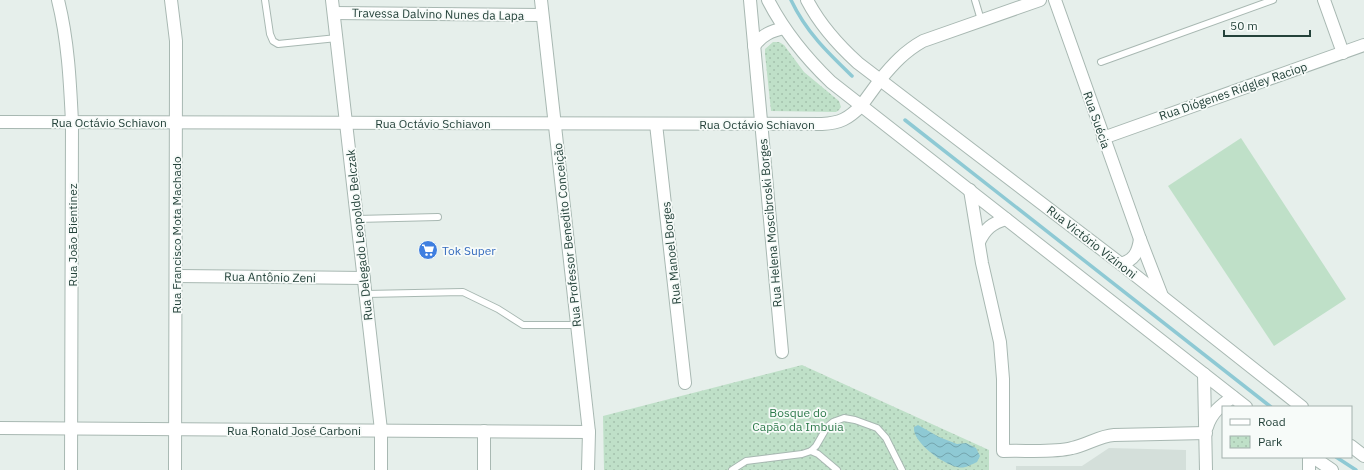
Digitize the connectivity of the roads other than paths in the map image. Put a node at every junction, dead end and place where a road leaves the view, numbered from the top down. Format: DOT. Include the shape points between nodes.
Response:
graph roads {
  1 [pos="58,0"];
  2 [pos="172,0"];
  3 [pos="265,0"];
  4 [pos="332,0"];
  5 [pos="541,0"];
  6 [pos="750,0"];
  7 [pos="768,0"];
  8 [pos="807,0"];
  9 [pos="975,0"];
  10 [pos="1040,0"];
  11 [pos="1055,0"];
  12 [pos="1274,0"];
  13 [pos="1324,0"];
  14 [pos="334,13"];
  15 [pos="542,15"];
  16 [pos="981,20"];
  17 [pos="784,28"];
  18 [pos="337,38"];
  19 [pos="1364,45"];
  20 [pos="754,46"];
  21 [pos="1342,53"];
  22 [pos="1101,62"];
  23 [pos="880,80"];
  24 [pos="861,106"];
  25 [pos="0,122"];
  26 [pos="72,122"];
  27 [pos="176,122"];
  28 [pos="346,123"];
  29 [pos="554,123"];
  30 [pos="656,124"];
  31 [pos="761,124"];
  32 [pos="1103,138"];
  33 [pos="970,190"];
  34 [pos="438,217"];
  35 [pos="357,219"];
  36 [pos="1006,219"];
  37 [pos="1140,239"];
  38 [pos="979,242"];
  39 [pos="1121,264"];
  40 [pos="176,276"];
  41 [pos="364,278"];
  42 [pos="366,294"];
  43 [pos="1162,297"];
  44 [pos="577,325"];
  45 [pos="782,352"];
  46 [pos="1204,374"];
  47 [pos="685,383"];
  48 [pos="1233,397"];
  49 [pos="1245,406"];
  50 [pos="1301,406"];
  51 [pos="0,428"];
  52 [pos="71,428"];
  53 [pos="175,429"];
  54 [pos="381,430"];
  55 [pos="484,431"];
  56 [pos="589,432"];
  57 [pos="1206,433"];
  58 [pos="1352,447"];
  59 [pos="811,451"];
  60 [pos="1364,456"];
  61 [pos="1309,458"];
  62 [pos="1314,458"];
  63 [pos="71,470"];
  64 [pos="175,470"];
  65 [pos="381,470"];
  66 [pos="484,470"];
  67 [pos="588,470"];
  68 [pos="732,470"];
  69 [pos="837,470"];
  70 [pos="902,470"];
  71 [pos="1206,470"];
  72 [pos="1309,470"];
  73 [pos="1332,470"];
  1 -- 26 [label="street, Rua João Bientinez" via="66,40"];
  2 -- 27 [label="street, Rua Francisco Mota Machado" via="176,41"];
  3 -- 18 [label="lane" via="270,34 273,41 278,44"];
  4 -- 14 [label="street, Rua Delegado Leopoldo Belczak"];
  5 -- 15 [label="street, Rua Professor Benedito Conceição"];
  6 -- 20 [label="street, Rua Helena Moscibroski Borges"];
  7 -- 17 [label="street"];
  8 -- 23 [label="street, Rua Victório Vizinoni" via="831,37"];
  9 -- 16 [label="lane"];
  10 -- 16 [label="street, Rua Octávio Schiavon"];
  11 -- 32 [label="street, Rua Suécia"];
  12 -- 22 [label="lane"];
  13 -- 21 [label="street"];
  14 -- 15 [label="street, Travessa Dalvino Nunes da Lapa"];
  14 -- 18 [label="street, Rua Delegado Leopoldo Belczak"];
  15 -- 29 [label="street, Rua Professor Benedito Conceição"];
  16 -- 23 [label="street, Rua Octávio Schiavon" via="915,45 900,57"];
  17 -- 20 [label="street" via="767,33 759,38"];
  17 -- 24 [label="street" via="817,69"];
  18 -- 28 [label="street, Rua Delegado Leopoldo Belczak"];
  19 -- 21 [label="street, Rua Diógenes Ridgley Raciop"];
  20 -- 31 [label="street, Rua Helena Moscibroski Borges"];
  21 -- 32 [label="street, Rua Diógenes Ridgley Raciop"];
  23 -- 24 [label="street, Rua Octávio Schiavon"];
  23 -- 39 [label="street, Rua Victório Vizinoni"];
  24 -- 31 [label="street, Rua Octávio Schiavon" via="848,118 831,124"];
  24 -- 33 [label="street"];
  25 -- 26 [label="street, Rua Octávio Schiavon"];
  26 -- 27 [label="street, Rua Octávio Schiavon"];
  26 -- 52 [label="street, Rua João Bientinez"];
  27 -- 28 [label="street, Rua Octávio Schiavon"];
  27 -- 40 [label="street, Rua Francisco Mota Machado"];
  28 -- 29 [label="street, Rua Octávio Schiavon"];
  28 -- 35 [label="street, Rua Delegado Leopoldo Belczak"];
  29 -- 30 [label="street, Rua Octávio Schiavon"];
  29 -- 44 [label="street, Rua Professor Benedito Conceição"];
  30 -- 31 [label="street, Rua Octávio Schiavon"];
  30 -- 47 [label="street, Rua Manoel Borges"];
  31 -- 45 [label="street, Rua Helena Moscibroski Borges"];
  32 -- 37 [label="street, Rua Suécia"];
  33 -- 36 [label="street"];
  33 -- 38 [label="street"];
  34 -- 35 [label="lane"];
  35 -- 41 [label="street, Rua Delegado Leopoldo Belczak"];
  36 -- 38 [label="street" via="989,226"];
  36 -- 46 [label="street"];
  37 -- 39 [label="street" via="1136,254 1131,260"];
  37 -- 43 [label="street, Rua Suécia"];
  38 -- 57 [label="street" via="1000,342 1003,451 1068,449 1114,435"];
  39 -- 43 [label="street, Rua Victório Vizinoni"];
  40 -- 41 [label="street, Rua Antônio Zeni"];
  40 -- 53 [label="street, Rua Francisco Mota Machado"];
  41 -- 42 [label="street, Rua Delegado Leopoldo Belczak"];
  42 -- 44 [label="lane" via="463,292 523,325"];
  42 -- 54 [label="street, Rua Delegado Leopoldo Belczak"];
  43 -- 50 [label="street, Rua Victório Vizinoni"];
  44 -- 56 [label="street, Rua Professor Benedito Conceição"];
  46 -- 48 [label="street"];
  46 -- 57 [label="street"];
  48 -- 49 [label="street"];
  48 -- 57 [label="street" via="1212,415"];
  51 -- 52 [label="street, Rua Ronald José Carboni"];
  52 -- 53 [label="street, Rua Ronald José Carboni"];
  52 -- 63 [label="street, Rua João Bientinez"];
  53 -- 54 [label="street, Rua Ronald José Carboni"];
  53 -- 64 [label="street, Rua Francisco Mota Machado"];
  54 -- 55 [label="street, Rua Ronald José Carboni"];
  54 -- 65 [label="street, Rua Delegado Leopoldo Belczak"];
  55 -- 56 [label="street, Rua Ronald José Carboni"];
  55 -- 66 [label="street"];
  56 -- 67 [label="street, Rua Professor Benedito Conceição"];
  57 -- 71 [label="street"];
  58 -- 60 [label="street"];
  59 -- 68 [label="lane" via="746,461"];
  59 -- 69 [label="lane"];
  59 -- 70 [label="lane" via="833,422 844,418 856,420 876,428 886,438"];
  61 -- 72 [label="street"];
  62 -- 73 [label="street"];
}
